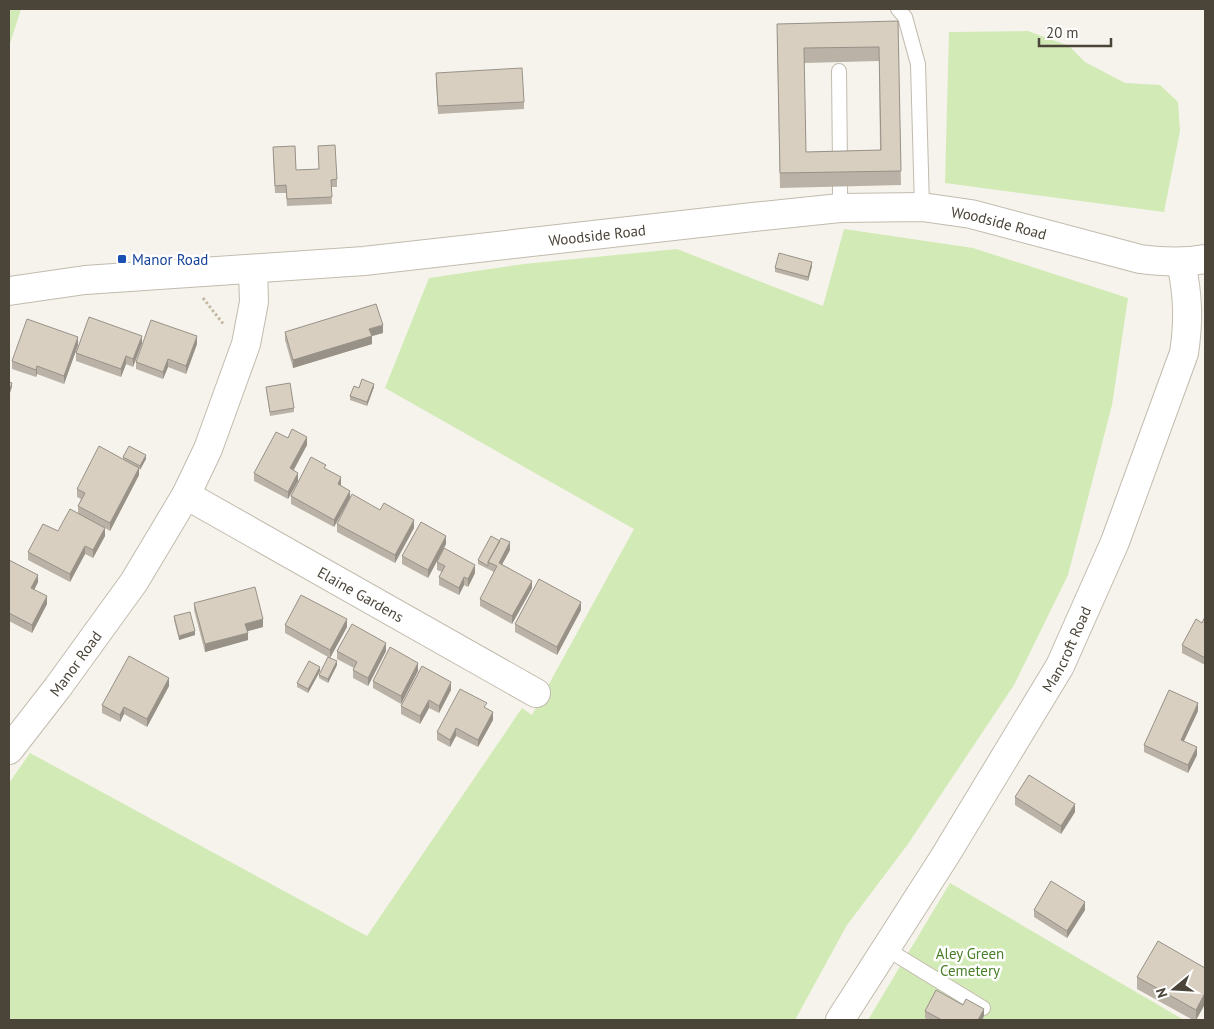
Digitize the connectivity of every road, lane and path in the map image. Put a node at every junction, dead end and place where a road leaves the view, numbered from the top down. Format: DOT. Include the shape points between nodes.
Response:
graph roads {
  1 [pos="898,9"];
  2 [pos="839,71"];
  3 [pos="840,166"];
  4 [pos="922,207"];
  5 [pos="1193,261"];
  6 [pos="253,270"];
  7 [pos="170,275"];
  8 [pos="9,292"];
  9 [pos="226,327"];
  10 [pos="186,495"];
  11 [pos="536,693"];
  12 [pos="9,750"];
  13 [pos="885,948"];
  14 [pos="982,1008"];
  15 [pos="840,1020"];
  1 -- 4 [label="lane" via="905,17 918,64"];
  2 -- 3 [label="lane"];
  4 -- 5 [label="street, Woodside Road" via="971,214 1140,259"];
  4 -- 6 [label="street, Woodside Road" via="840,197 752,216 364,261"];
  5 -- 13 [label="street, Mancroft Road" via="1184,353 1097,586 1060,666"];
  6 -- 7 [label="street, Woodside Road"];
  6 -- 10 [label="street, Manor Road" via="254,302 246,344 208,449"];
  7 -- 8 [label="street, Woodside Road" via="85,280"];
  7 -- 9 [label="path" via="207,301"];
  10 -- 11 [label="street, Elaine Gardens"];
  10 -- 12 [label="street, Manor Road" via="134,582"];
  13 -- 14 [label="lane"];
  13 -- 15 [label="street, Mancroft Road"];
}
